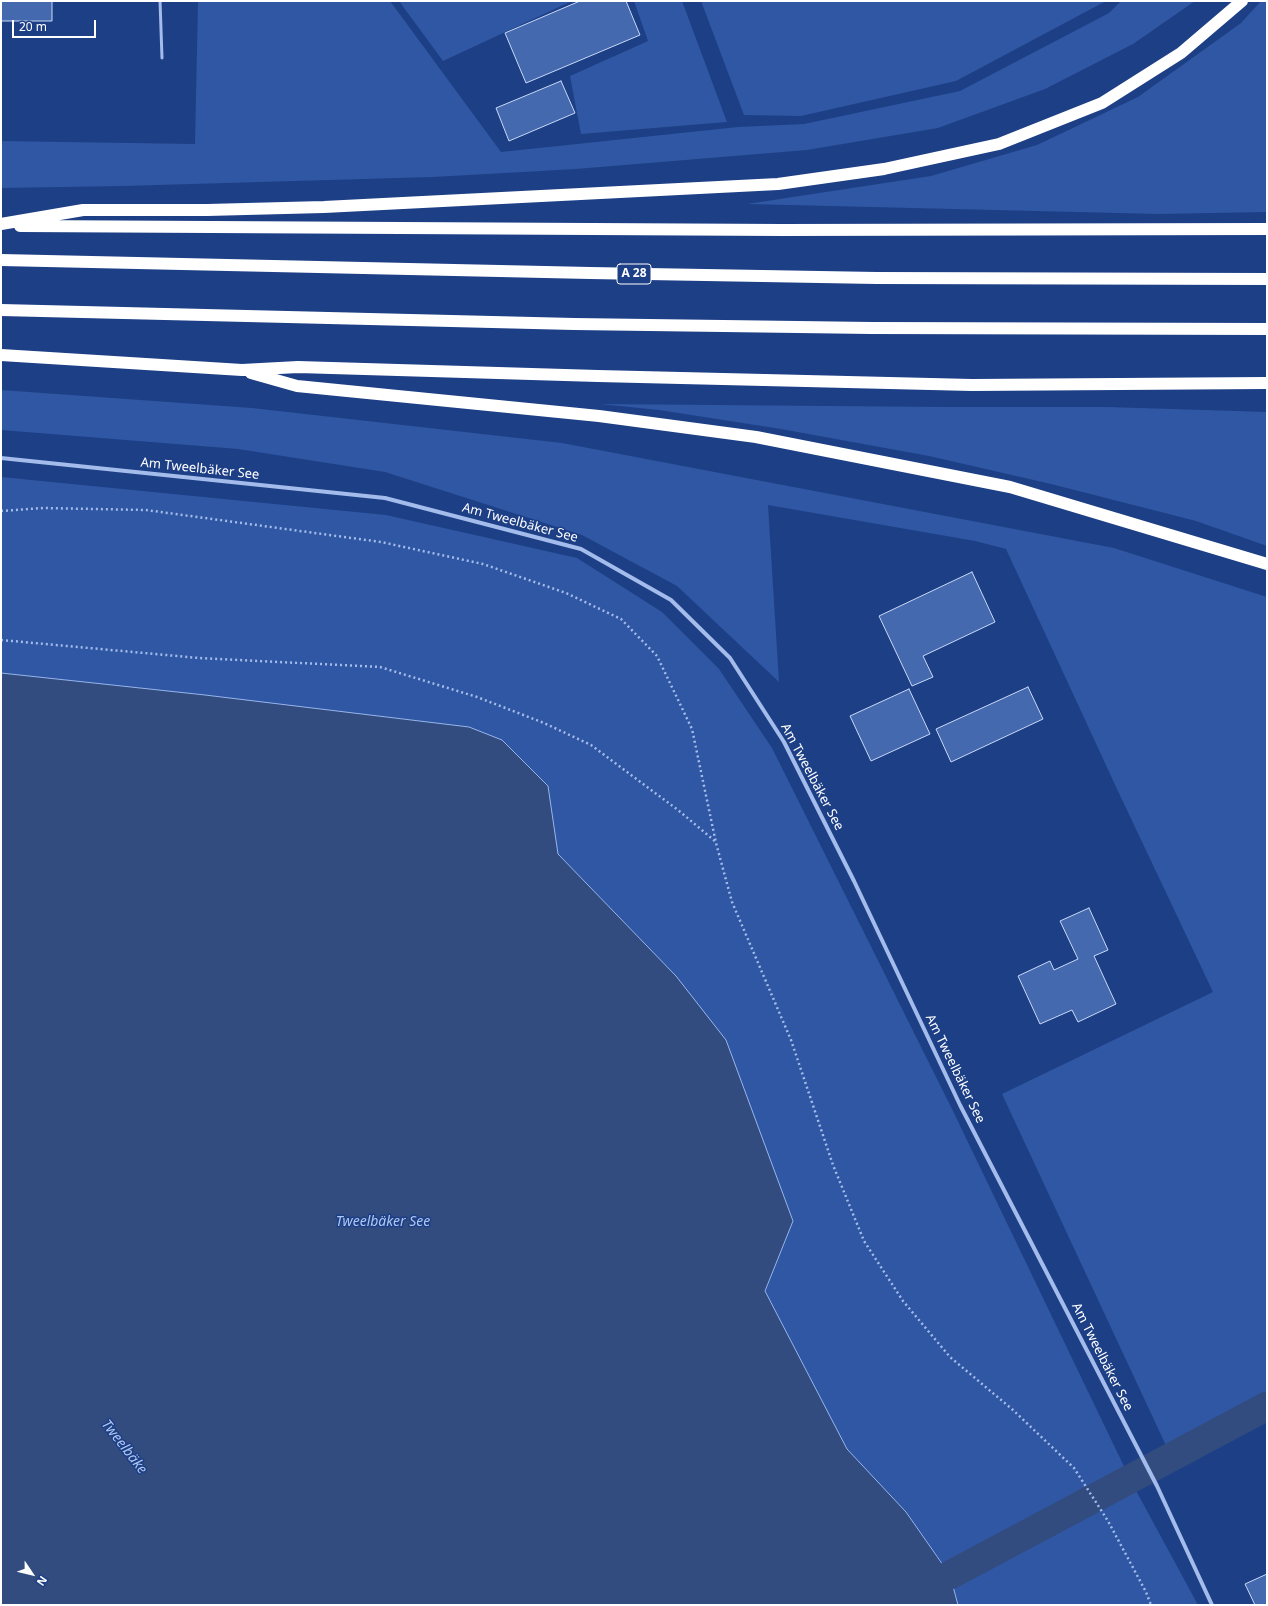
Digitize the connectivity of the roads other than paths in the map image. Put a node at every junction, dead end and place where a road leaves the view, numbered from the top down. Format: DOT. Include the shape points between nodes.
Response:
graph roads {
  1 [pos="160,1"];
  2 [pos="1242,1"];
  3 [pos="162,58"];
  4 [pos="1,225"];
  5 [pos="1267,229"];
  6 [pos="1,260"];
  7 [pos="1267,279"];
  8 [pos="1,310"];
  9 [pos="1267,329"];
  10 [pos="1,355"];
  11 [pos="242,370"];
  12 [pos="1267,383"];
  13 [pos="1,458"];
  14 [pos="1267,564"];
  15 [pos="1212,1605"];
  1 -- 3 [label="lane"];
  2 -- 4 [label="highway" via="1182,53 1102,103 999,144 884,169 778,184 316,207 84,210"];
  4 -- 5 [label="highway" via="774,230"];
  6 -- 7 [label="highway, A 28" via="877,278"];
  8 -- 9 [label="highway" via="574,324"];
  10 -- 11 [label="highway"];
  11 -- 12 [label="highway" via="298,367 972,385"];
  11 -- 14 [label="highway" via="298,386 599,416 756,437 1010,487"];
  13 -- 15 [label="street, Am Tweelbäker See" via="385,498 581,549 671,600 730,658 784,742 854,881 960,1105 1157,1486"];
}
